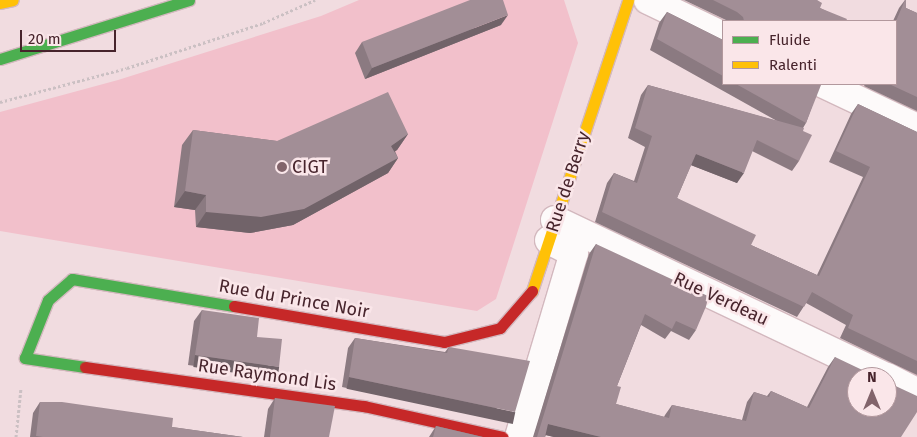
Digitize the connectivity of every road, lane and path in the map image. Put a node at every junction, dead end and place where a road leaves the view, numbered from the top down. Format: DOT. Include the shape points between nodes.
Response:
graph roads {
  1 [pos="13,0"];
  2 [pos="189,0"];
  3 [pos="315,0"];
  4 [pos="628,0"];
  5 [pos="648,0"];
  6 [pos="0,3"];
  7 [pos="722,36"];
  8 [pos="0,59"];
  9 [pos="826,85"];
  10 [pos="0,102"];
  11 [pos="917,128"];
  12 [pos="552,230"];
  13 [pos="24,358"];
  14 [pos="864,367"];
  15 [pos="897,382"];
  16 [pos="917,392"];
  17 [pos="16,437"];
  18 [pos="503,437"];
  19 [pos="519,437"];
  1 -- 6 [label="main road"];
  2 -- 8 [label="main road"];
  3 -- 10 [label="path" via="263,23 127,68"];
  4 -- 12 [label="main road, Rue de Berry"];
  5 -- 7 [label="street"];
  9 -- 11 [label="street"];
  12 -- 13 [label="main road, Rue du Prince Noir" via="534,289 500,328 444,342 72,279 48,300"];
  12 -- 14 [label="street, Rue Verdeau"];
  12 -- 19 [label="street, Rue de Berry" via="574,252"];
  13 -- 17 [label="path"];
  13 -- 18 [label="main road, Rue Raymond Lis" via="364,406"];
  15 -- 16 [label="street, Rue Verdeau"];
}
